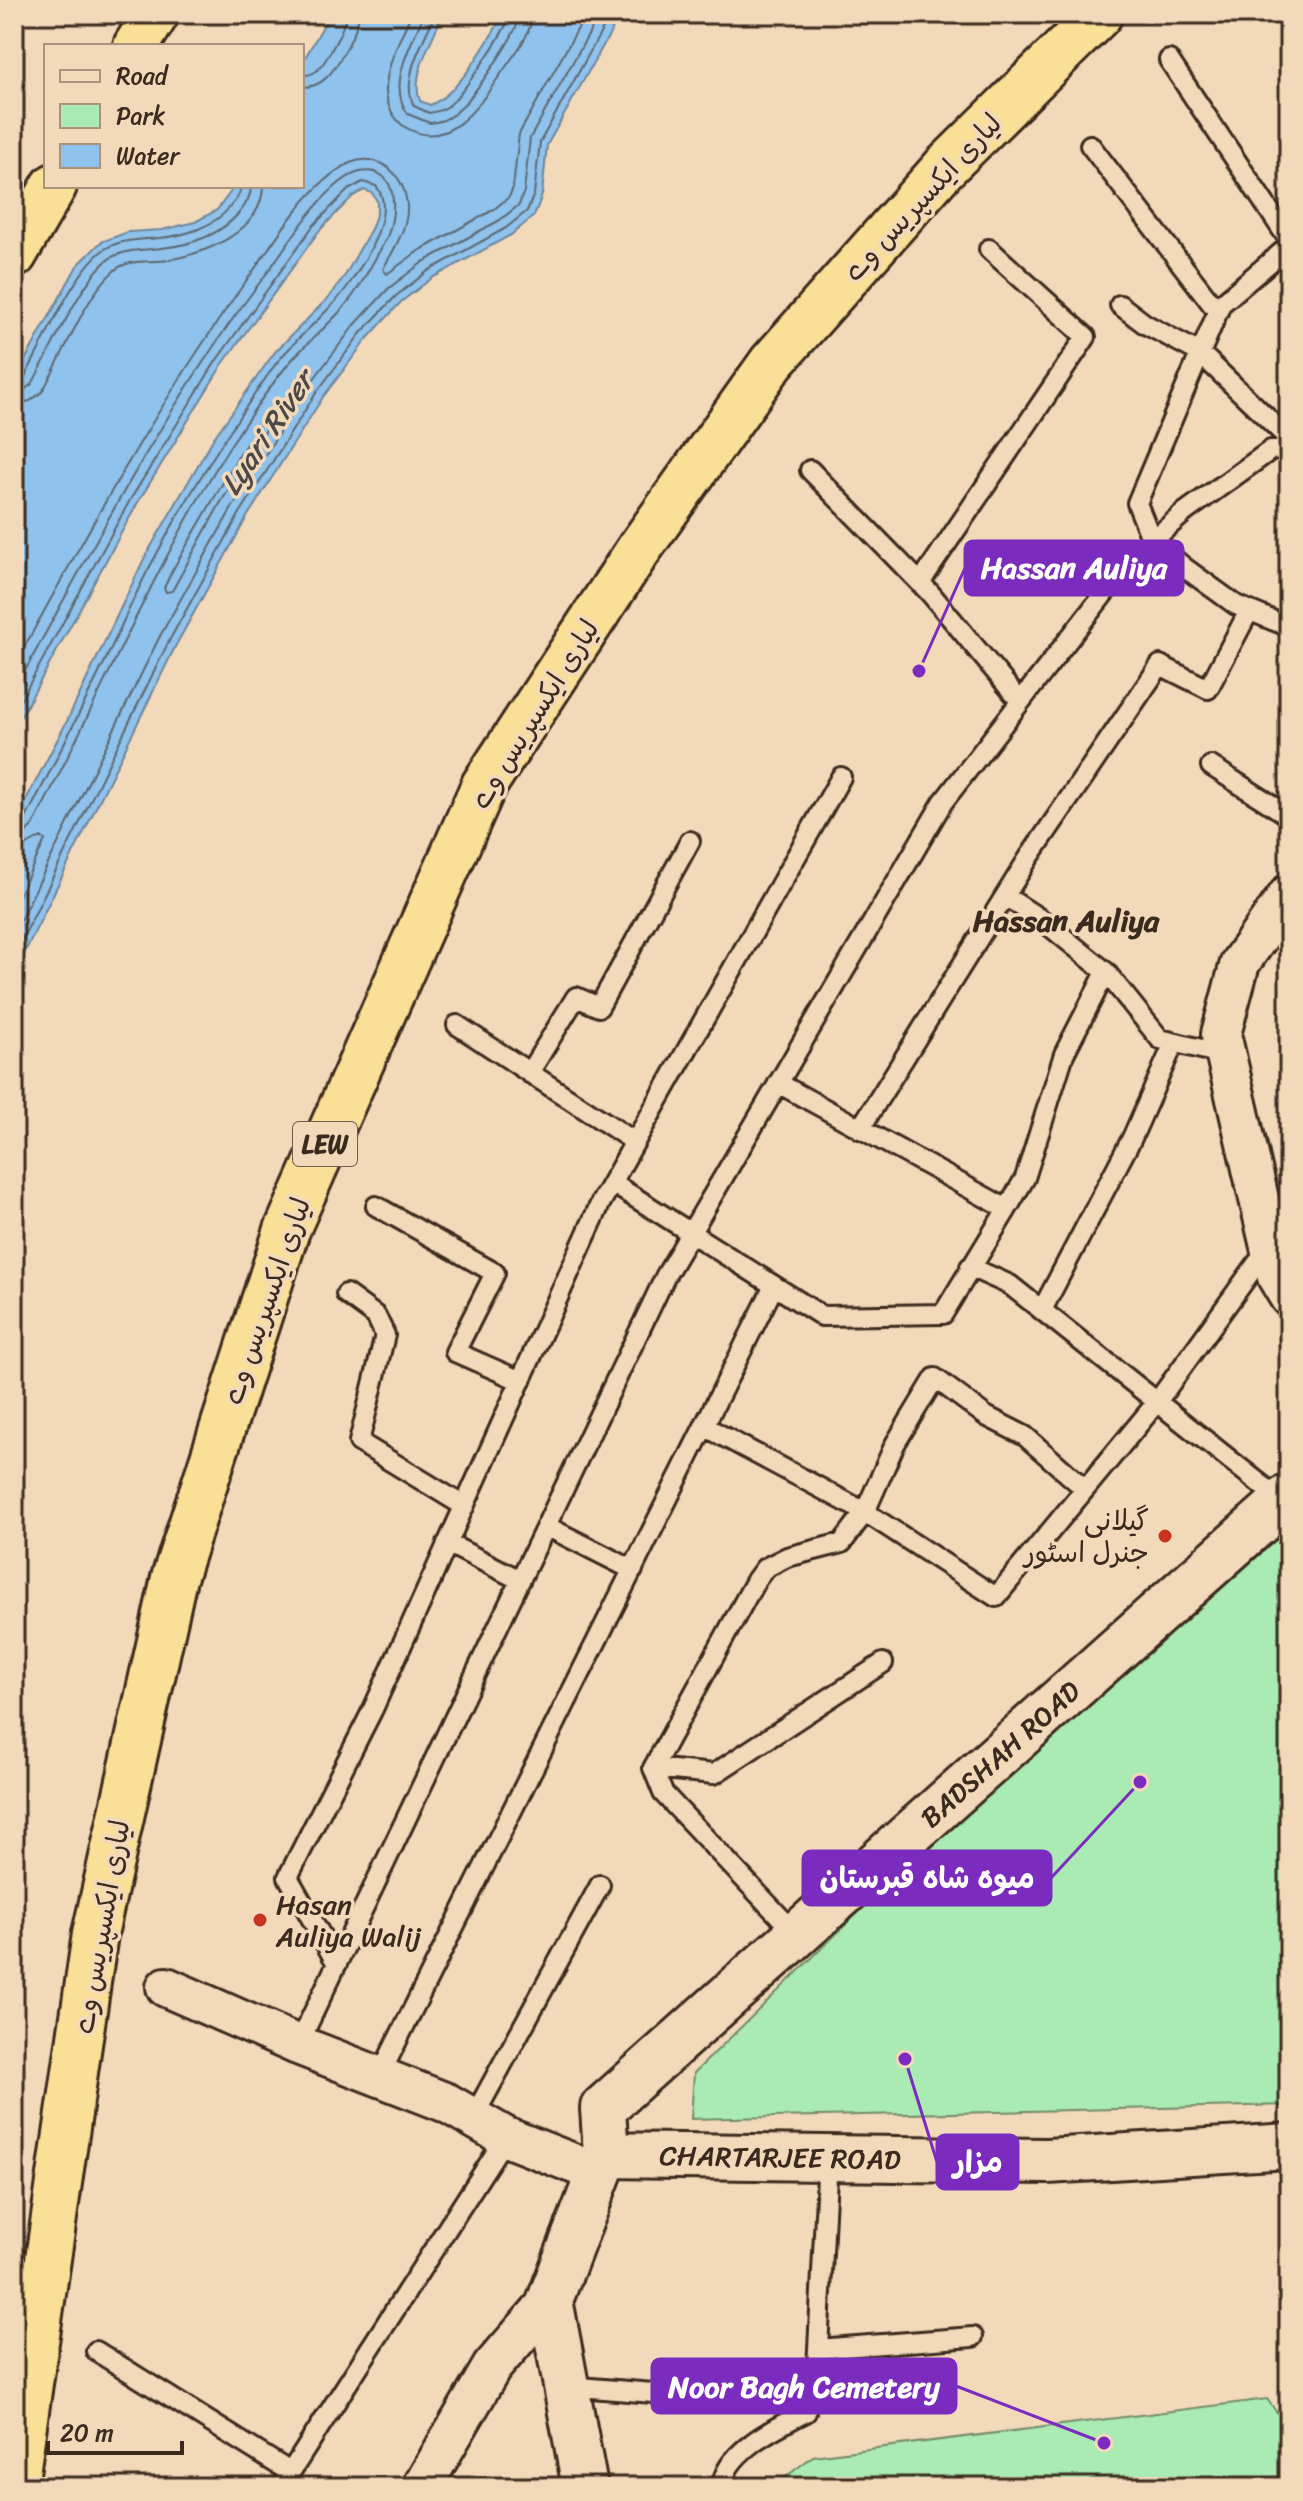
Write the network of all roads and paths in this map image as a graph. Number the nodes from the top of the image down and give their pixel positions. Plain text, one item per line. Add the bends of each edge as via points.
1 (156, 14) edge
2 (1100, 14) edge
3 (137, 44) edge
4 (1169, 60) dead end
5 (1090, 145) dead end
6 (53, 188) edge
7 (1289, 243) edge
8 (989, 249) dead end
9 (14, 255) edge
10 (1120, 305) dead end
11 (1218, 312) junction
12 (1200, 353) junction
13 (1289, 439) edge
14 (1289, 448) edge
15 (810, 470) dead end
16 (1152, 541) junction
17 (920, 583) junction
18 (1249, 611) junction
19 (1289, 627) edge
20 (1020, 701) junction
21 (1211, 766) dead end
22 (841, 777) dead end
23 (1289, 816) edge
24 (690, 841) dead end
25 (1289, 894) edge
26 (1005, 896) junction
27 (1106, 972) junction
28 (457, 1025) dead end
29 (1174, 1043) junction
30 (1226, 1055) junction
31 (529, 1073) junction
32 (778, 1083) junction
33 (860, 1129) junction
34 (635, 1142) junction
35 (612, 1183) junction
36 (376, 1206) dead end
37 (1007, 1209) junction
38 (690, 1234) junction
39 (1270, 1246) junction
40 (970, 1267) junction
41 (774, 1286) junction
42 (346, 1294) dead end
43 (1289, 1297) edge
44 (1042, 1310) junction
45 (521, 1381) junction
46 (1157, 1402) junction
47 (704, 1426) junction
48 (1085, 1489) junction
49 (1286, 1499) edge
50 (464, 1506) junction
51 (865, 1512) junction
52 (546, 1526) junction
53 (447, 1543) junction
54 (633, 1570) junction
55 (520, 1580) junction
56 (883, 1663) dead end
57 (653, 1768) junction
58 (600, 1885) dead end
59 (797, 1935) junction
60 (337, 1964) junction
61 (166, 1987) dead end
62 (298, 2045) junction
63 (379, 2077) junction
64 (473, 2118) junction
65 (506, 2137) junction
66 (1289, 2146) edge
67 (828, 2157) junction
68 (602, 2164) junction
69 (550, 2300) junction
70 (973, 2337) dead end
71 (818, 2349) junction
72 (96, 2351) dead end
73 (805, 2369) junction
74 (566, 2386) junction
75 (286, 2480) edge
76 (15, 2487) edge
77 (422, 2487) edge
78 (585, 2487) edge
79 (722, 2487) edge

1 - 3 highway
2 - 76 highway, لیاری ایکسپریس وے / LEW via 944,168 772,362 639,549 484,785 293,1216 174,1578 99,1919
4 - 7 lane
5 - 11 lane
6 - 9 highway
7 - 11 lane
8 - 17 lane via 1086,337
10 - 12 lane
11 - 12 lane
12 - 13 lane
12 - 16 lane via 1137,503
14 - 16 lane via 1271,450
15 - 17 lane
16 - 18 lane
16 - 20 lane via 1130,560
17 - 20 lane
18 - 19 lane
18 - 26 lane via 1208,689 1160,665
20 - 32 lane via 943,802
21 - 23 lane
22 - 34 lane
24 - 31 lane via 599,1007 576,997
25 - 30 street via 1240,963 1221,1034
26 - 27 lane
26 - 33 lane
27 - 29 lane via 1160,1039
27 - 37 lane via 1064,1054 1025,1178
28 - 31 lane
29 - 30 lane
29 - 44 lane via 1132,1138
30 - 39 street
31 - 34 lane
32 - 33 lane
32 - 38 lane
33 - 37 lane
34 - 35 lane
35 - 38 lane
35 - 45 lane
36 - 45 lane via 495,1273 455,1352
37 - 40 lane
38 - 41 lane
38 - 52 lane
39 - 43 street via 1277,1277
39 - 46 lane
40 - 41 lane via 943,1314 822,1316
40 - 44 lane via 1010,1285
41 - 47 lane
42 - 50 lane via 376,1316 385,1335 359,1442
44 - 46 lane
45 - 50 lane
46 - 48 lane
46 - 49 lane
47 - 51 lane
47 - 54 lane
48 - 51 lane via 996,1597
48 - 51 lane via 1025,1436 986,1416 935,1378 895,1444
49 - 59 main road, BADSHAH ROAD
50 - 53 lane
51 - 57 lane via 842,1543 765,1568
52 - 54 lane
52 - 55 lane
53 - 55 lane
53 - 60 lane via 373,1709 288,1877
54 - 63 lane
55 - 60 lane
56 - 57 lane via 714,1774
57 - 59 lane via 663,1793
58 - 64 lane
59 - 68 main road, BADSHAH ROAD via 603,2108
60 - 62 lane
61 - 62 street
62 - 63 street
63 - 64 street
64 - 65 street
65 - 68 street
65 - 75 lane
66 - 67 main road, CHARTARJEE ROAD via 1047,2161
67 - 68 main road, CHARTARJEE ROAD
67 - 71 lane
68 - 69 main road
69 - 74 main road
69 - 77 street via 492,2367
70 - 71 lane
71 - 73 lane via 817,2368
72 - 75 lane
73 - 74 lane via 666,2394
73 - 79 lane via 806,2412 745,2446
74 - 78 main road

